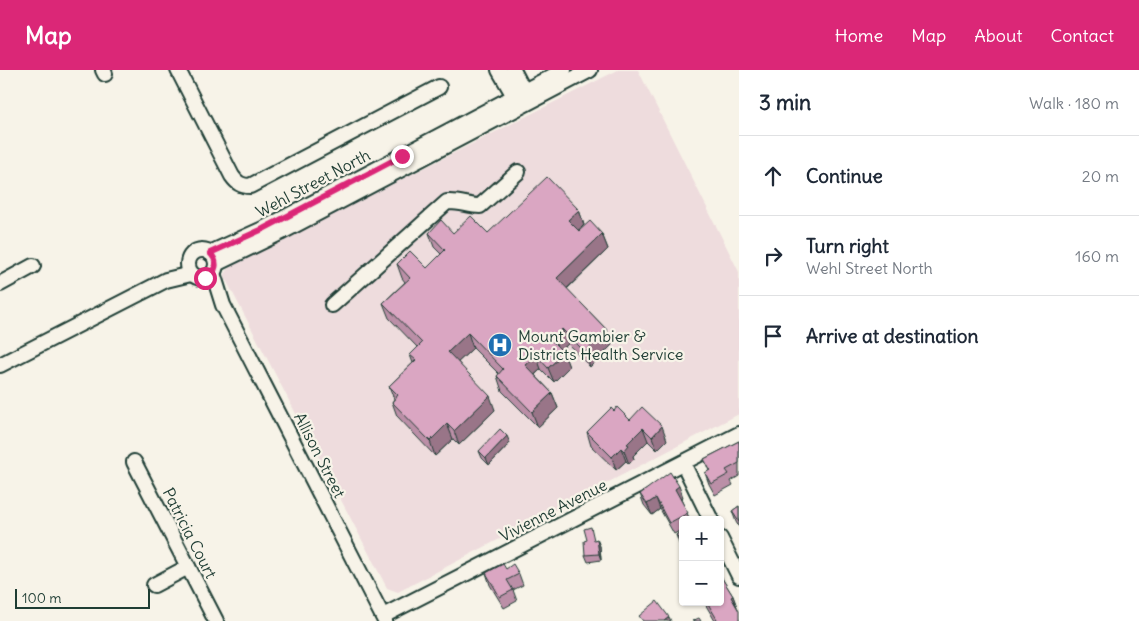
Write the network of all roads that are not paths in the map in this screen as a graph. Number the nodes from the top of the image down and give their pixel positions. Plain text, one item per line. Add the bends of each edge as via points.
1 (178, 70) edge
2 (500, 70) edge
3 (513, 70) edge
4 (564, 70) edge
5 (590, 70) edge
6 (439, 87) dead end
7 (521, 97) junction
8 (518, 172) dead end
9 (33, 266) dead end
10 (203, 267) junction
11 (0, 284) edge
12 (332, 305) dead end
13 (0, 365) edge
14 (739, 434) edge
15 (134, 462) dead end
16 (683, 463) junction
17 (709, 516) edge
18 (724, 546) edge
19 (188, 567) junction
20 (739, 576) edge
21 (154, 585) dead end
22 (384, 619) edge
23 (216, 621) edge

1 - 6 street via 232,176 243,186 250,186
2 - 7 street
3 - 7 street
4 - 7 street, Wehl Street North
5 - 7 street, Wehl Street North
7 - 10 street, Wehl Street North via 280,233
8 - 12 street via 480,206 447,202
9 - 11 street
10 - 13 street, Wehl Street North via 166,280
10 - 22 street, Allison Street
14 - 16 street, Vivienne Avenue
15 - 19 street, Patricia Court
16 - 17 street
16 - 22 street, Vivienne Avenue
18 - 20 street
19 - 21 street
19 - 23 street, Patricia Court

